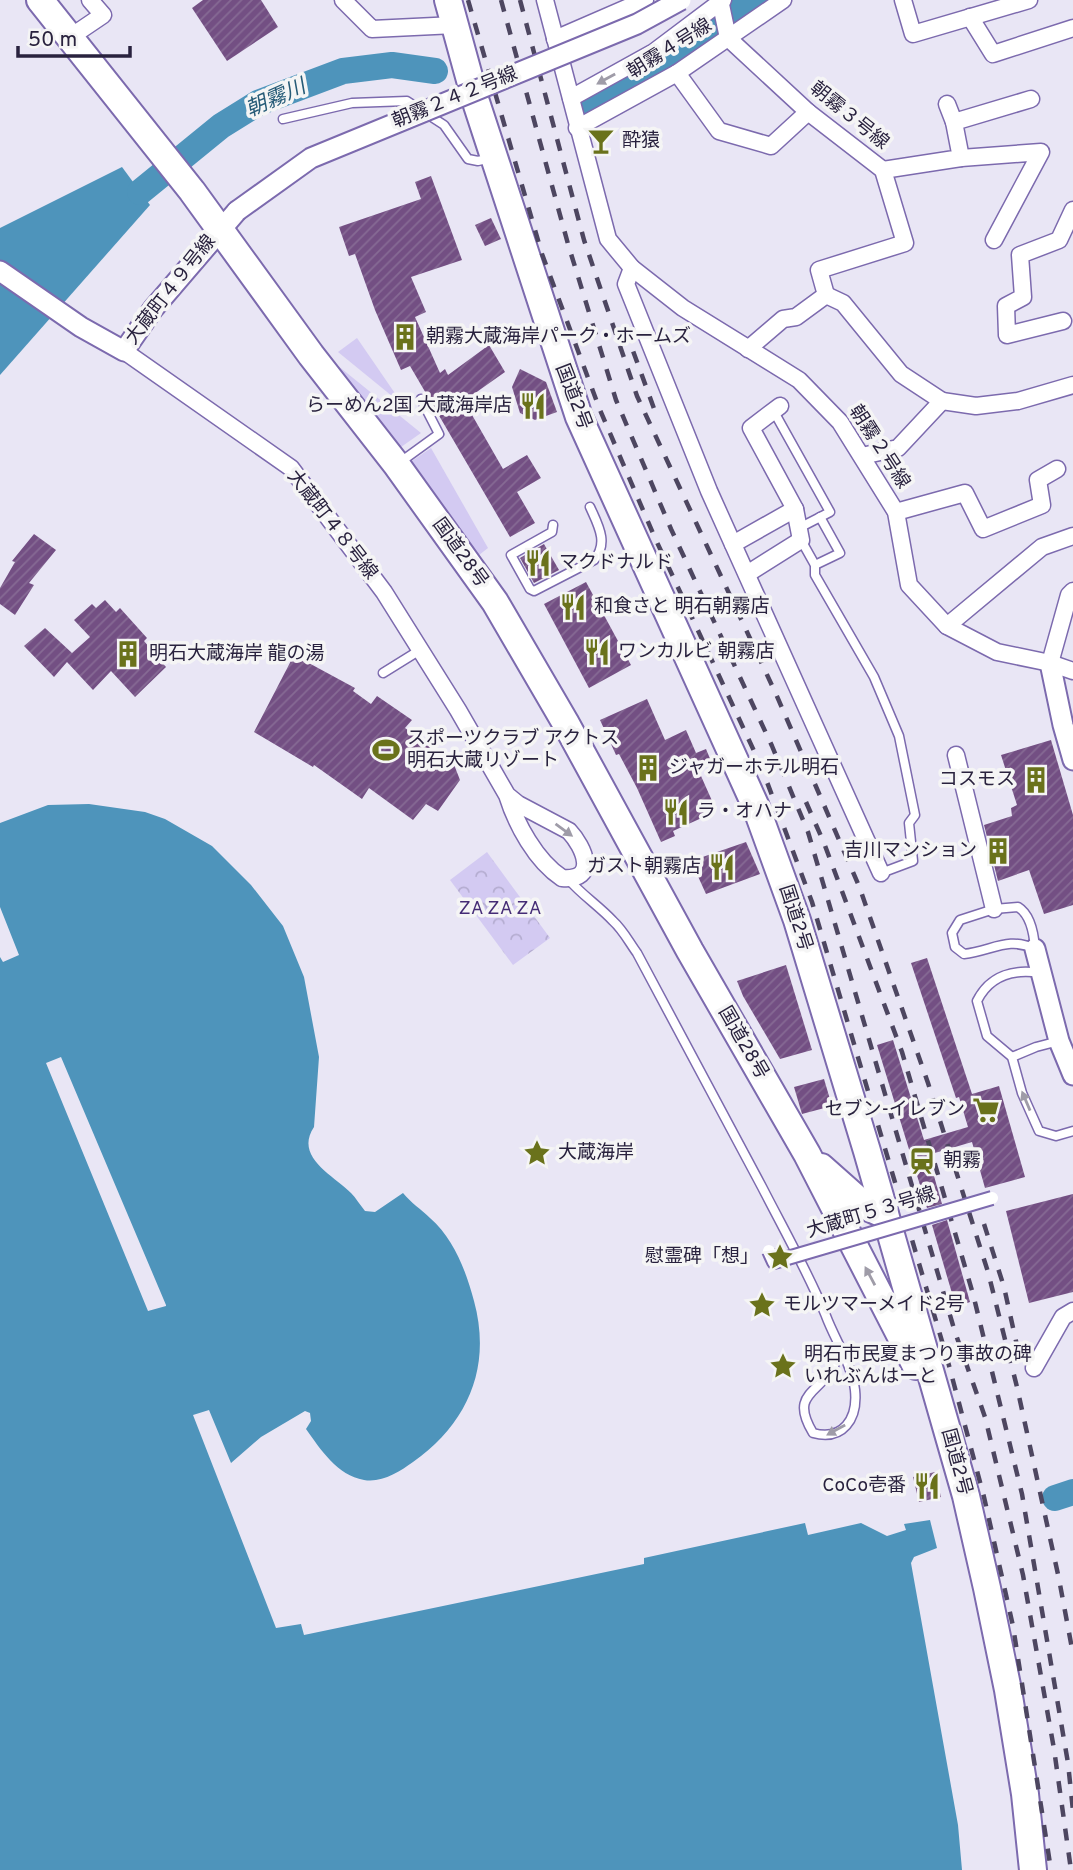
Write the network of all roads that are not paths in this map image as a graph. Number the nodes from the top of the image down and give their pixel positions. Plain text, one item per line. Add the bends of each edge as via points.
1 (40, 0) edge
2 (90, 0) edge
3 (343, 0) edge
4 (545, 0) edge
5 (645, 0) edge
6 (681, 0) edge
7 (783, 0) edge
8 (903, 0) edge
9 (1028, 0) edge
10 (721, 3) edge
11 (451, 12) edge
12 (970, 17) junction
13 (1073, 28) edge
14 (728, 35) junction
15 (69, 38) junction
16 (555, 39) junction
17 (677, 73) junction
18 (1031, 99) dead end
19 (947, 104) dead end
20 (808, 112) junction
21 (574, 114) junction
22 (283, 119) dead end
23 (954, 122) junction
24 (494, 157) junction
25 (961, 158) junction
26 (883, 170) junction
27 (1073, 210) edge
28 (228, 220) junction
29 (994, 240) dead end
30 (632, 268) junction
31 (0, 271) edge
32 (826, 295) junction
33 (1063, 321) dead end
34 (748, 349) junction
35 (124, 351) junction
36 (1073, 385) edge
37 (421, 399) dead end
38 (942, 401) junction
39 (777, 408) joint
40 (862, 456) junction
41 (396, 464) junction
42 (1057, 469) dead end
43 (590, 507) dead end
44 (795, 509) junction
45 (896, 512) junction
46 (820, 517) junction
47 (553, 525) dead end
48 (800, 534) junction
49 (1073, 536) edge
50 (733, 544) junction
51 (815, 565) junction
52 (747, 574) junction
53 (1072, 594) edge
54 (947, 626) junction
55 (420, 650) junction
56 (1050, 663) junction
57 (1073, 671) edge
58 (383, 673) dead end
59 (1072, 754) edge
60 (956, 755) dead end
61 (507, 795) junction
62 (881, 873) joint
63 (568, 879) junction
64 (994, 909) junction
65 (1035, 949) junction
66 (1042, 973) junction
67 (1059, 1041) junction
68 (1012, 1057) junction
69 (1073, 1075) edge
70 (1073, 1131) edge
71 (867, 1151) junction
72 (807, 1154) junction
73 (827, 1172) junction
74 (992, 1198) dead end
75 (885, 1215) junction
76 (769, 1251) dead end
77 (1073, 1311) edge
78 (839, 1349) junction
79 (1034, 1368) dead end
80 (939, 1399) junction
81 (1033, 1870) edge

1 - 15 highway, 国道28号
2 - 15 street via 103,15
3 - 11 street via 372,29
4 - 16 street, 朝霧２号線
5 - 16 street
6 - 28 street, 朝霧２４２号線, bridge via 637,24 311,158
7 - 14 street, 朝霧４号線
8 - 12 street via 913,34
9 - 12 street
10 - 14 street
10 -> 21 street
11 - 24 highway, 国道2号
12 - 13 street via 993,54
14 - 17 street, 朝霧４号線
14 - 20 street, 朝霧３号線
15 - 28 highway, 国道28号 via 191,191
16 - 21 street, 朝霧２号線
17 - 20 street via 719,131 745,139 771,146
17 - 21 street, 朝霧４号線
18 - 23 street
19 - 23 street
20 - 26 street, 朝霧３号線
21 - 30 street, 朝霧２号線 via 608,239
22 - 24 lane via 352,103 407,101 444,125 468,159
23 - 25 street
24 - 71 highway, 国道2号 via 579,416 756,807 797,920
25 - 26 street
25 - 29 street via 1041,152
26 - 32 street, 朝霧３号線 via 905,243 819,270
27 - 33 street via 1059,240 1020,255 1023,297 1006,306 1007,335
28 - 35 street, 大蔵町４９号線
28 - 41 highway, 国道28号 via 311,355
30 - 34 street, 朝霧２号線 via 682,309
30 - 50 street via 626,284
31 - 35 street, 大蔵町４８号線
32 - 34 street via 796,317 783,319
32 - 38 street via 843,303 901,374
34 - 40 street, 朝霧２号線 via 799,380 840,422
35 - 55 street, 大蔵町４８号線 via 291,468 384,592
36 - 38 street via 1018,401 976,406
37 - 41 lane via 439,434
38 - 40 street via 898,448
39 - 44 street via 751,428
39 - 46 lane via 830,512
40 - 45 street, 朝霧２号線
41 - 72 highway, 国道28号 via 495,602
42 - 45 street via 1038,480 1042,505 984,528 965,493
43 - 47 lane via 602,536 599,554 534,591 511,555 552,532
44 - 48 street
44 - 50 street
45 - 54 street, 朝霧２号線 via 909,585
46 - 48 lane
46 - 51 lane via 840,553
48 - 51 lane
48 - 52 street
49 - 54 street via 1042,547
50 - 52 street
51 - 62 lane via 815,575 874,677 899,736 915,815 909,823 914,861
52 - 62 street
53 - 56 street
54 - 56 street, 朝霧２号線 via 997,652
55 - 58 lane
55 - 61 street, 大蔵町４８号線
56 - 57 street, 朝霧２号線
56 - 59 street
60 - 64 street
61 - 63 street, 大蔵町４８号線 via 544,863
61 -> 63 street, 大蔵町４８号線 via 575,838 586,860 584,869
63 - 78 lane via 617,924 636,953 813,1286
64 - 65 lane via 1017,907 1025,912
64 - 65 lane via 960,920 952,933 955,947 964,954 1012,942
65 - 66 street
66 - 67 street
66 - 68 lane via 1022,970 995,979 977,1001 987,1036
67 - 68 lane
67 - 69 street
70 -> 68 lane via 1056,1136 1039,1131
71 - 73 highway via 849,1173
71 - 75 highway, 国道2号
72 - 73 highway, 国道28号
80 -> 72 highway, 国道28号 via 919,1372
73 - 75 highway, 国道28号 via 865,1206
74 - 76 street, 大蔵町５３号線, bridge via 774,1262
75 - 80 highway, 国道2号
77 - 79 street via 1063,1317
78 -> 78 lane via 851,1372 855,1406 852,1419 839,1432 825,1436 813,1433 804,1417 804,1404 833,1367
80 - 81 highway, 国道2号 via 988,1588 1023,1781

